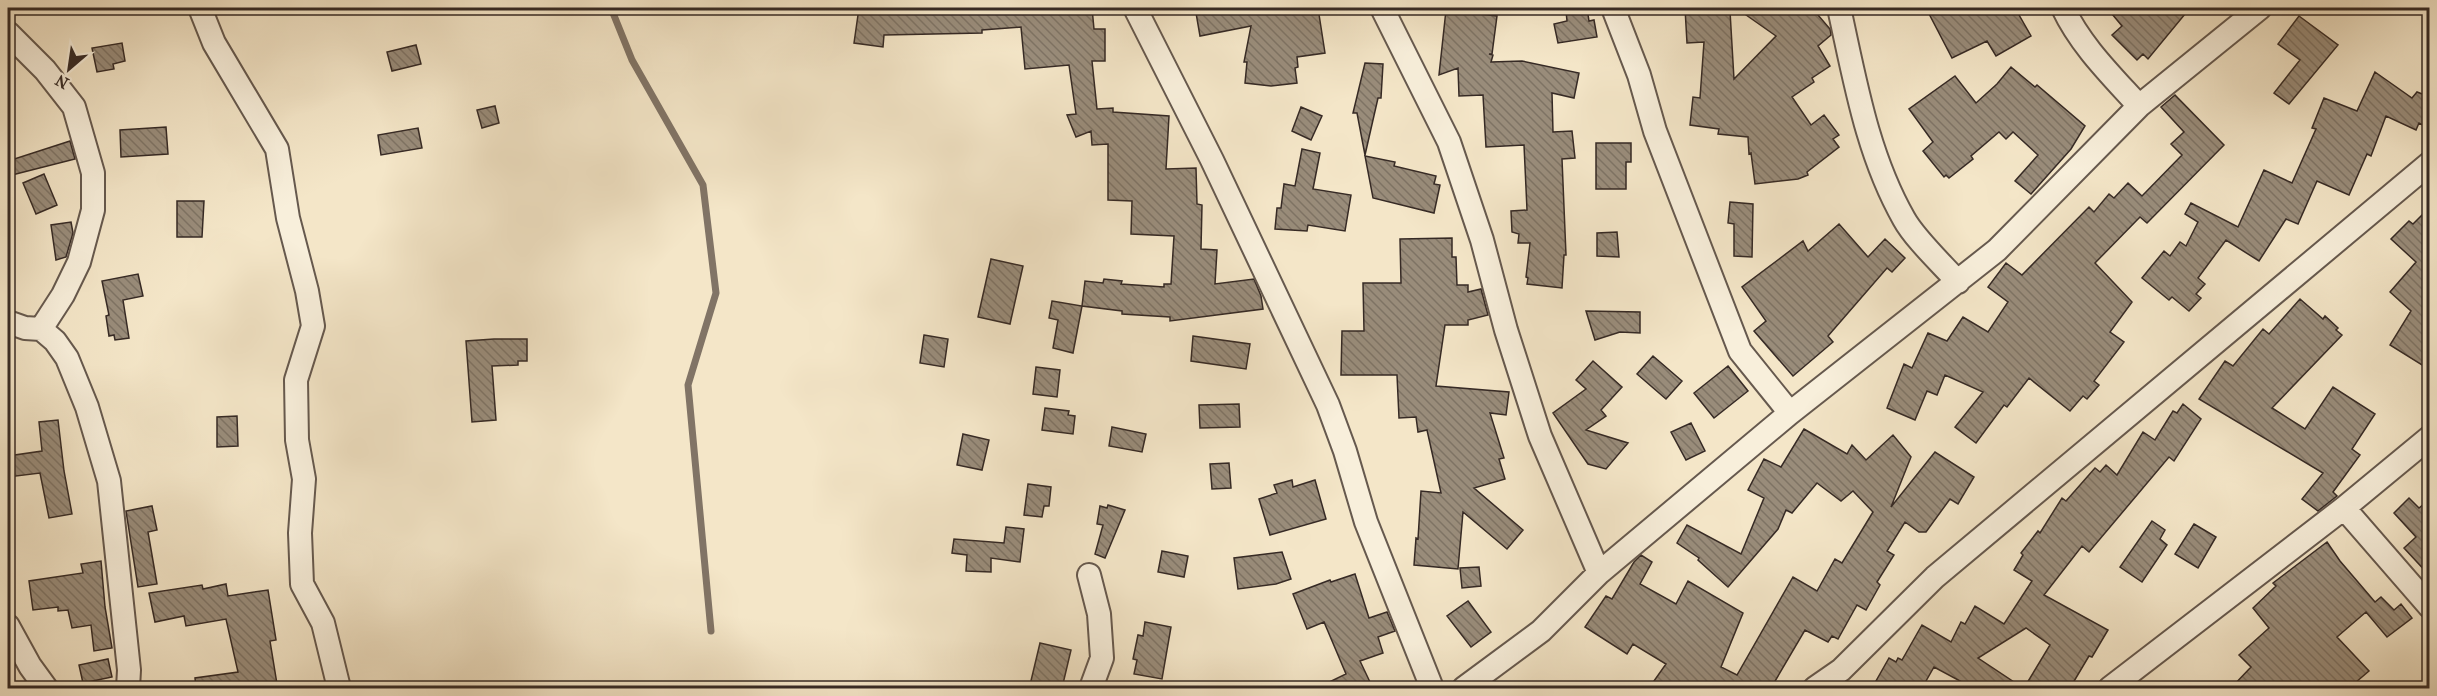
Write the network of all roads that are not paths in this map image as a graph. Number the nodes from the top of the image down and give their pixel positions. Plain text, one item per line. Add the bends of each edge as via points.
1 (200, 8) edge
2 (1135, 8) edge
3 (1382, 8) edge
4 (1613, 8) edge
5 (1839, 8) edge
6 (2063, 8) edge
7 (2260, 8) edge
8 (8, 33) edge
9 (2139, 106) junction
10 (2430, 163) edge
11 (1958, 282) junction
12 (8, 322) edge
13 (41, 329) junction
14 (1790, 413) junction
15 (2430, 437) edge
16 (2344, 508) junction
17 (1599, 573) junction
18 (1089, 575) dead end
19 (2430, 607) edge
20 (8, 626) edge
21 (46, 688) edge
22 (128, 688) edge
23 (339, 688) edge
24 (1091, 688) edge
25 (1432, 688) edge
26 (1464, 688) edge
27 (1815, 688) edge
28 (2110, 688) edge

1 - 23 street via 214,43 277,149 288,218 307,291 313,326 296,380 297,440 304,478 302,584 323,623
2 - 25 street via 1328,405 1366,522
3 - 17 street via 1449,142 1540,436
4 - 14 street via 1655,131 1740,351
5 - 11 street via 1862,116 1882,173 1905,221
6 - 9 street via 2090,52
7 - 9 street
8 - 13 street via 74,107 93,172 93,210 79,262
9 - 11 street via 1997,250
10 - 27 street via 1935,577 1841,670
11 - 14 street
12 - 13 street
13 - 22 street via 67,358 87,407 109,481
14 - 17 street
15 - 16 street
16 - 19 street
16 - 28 street
17 - 26 street via 1541,631
18 - 24 street via 1099,614 1102,658
20 - 21 street

